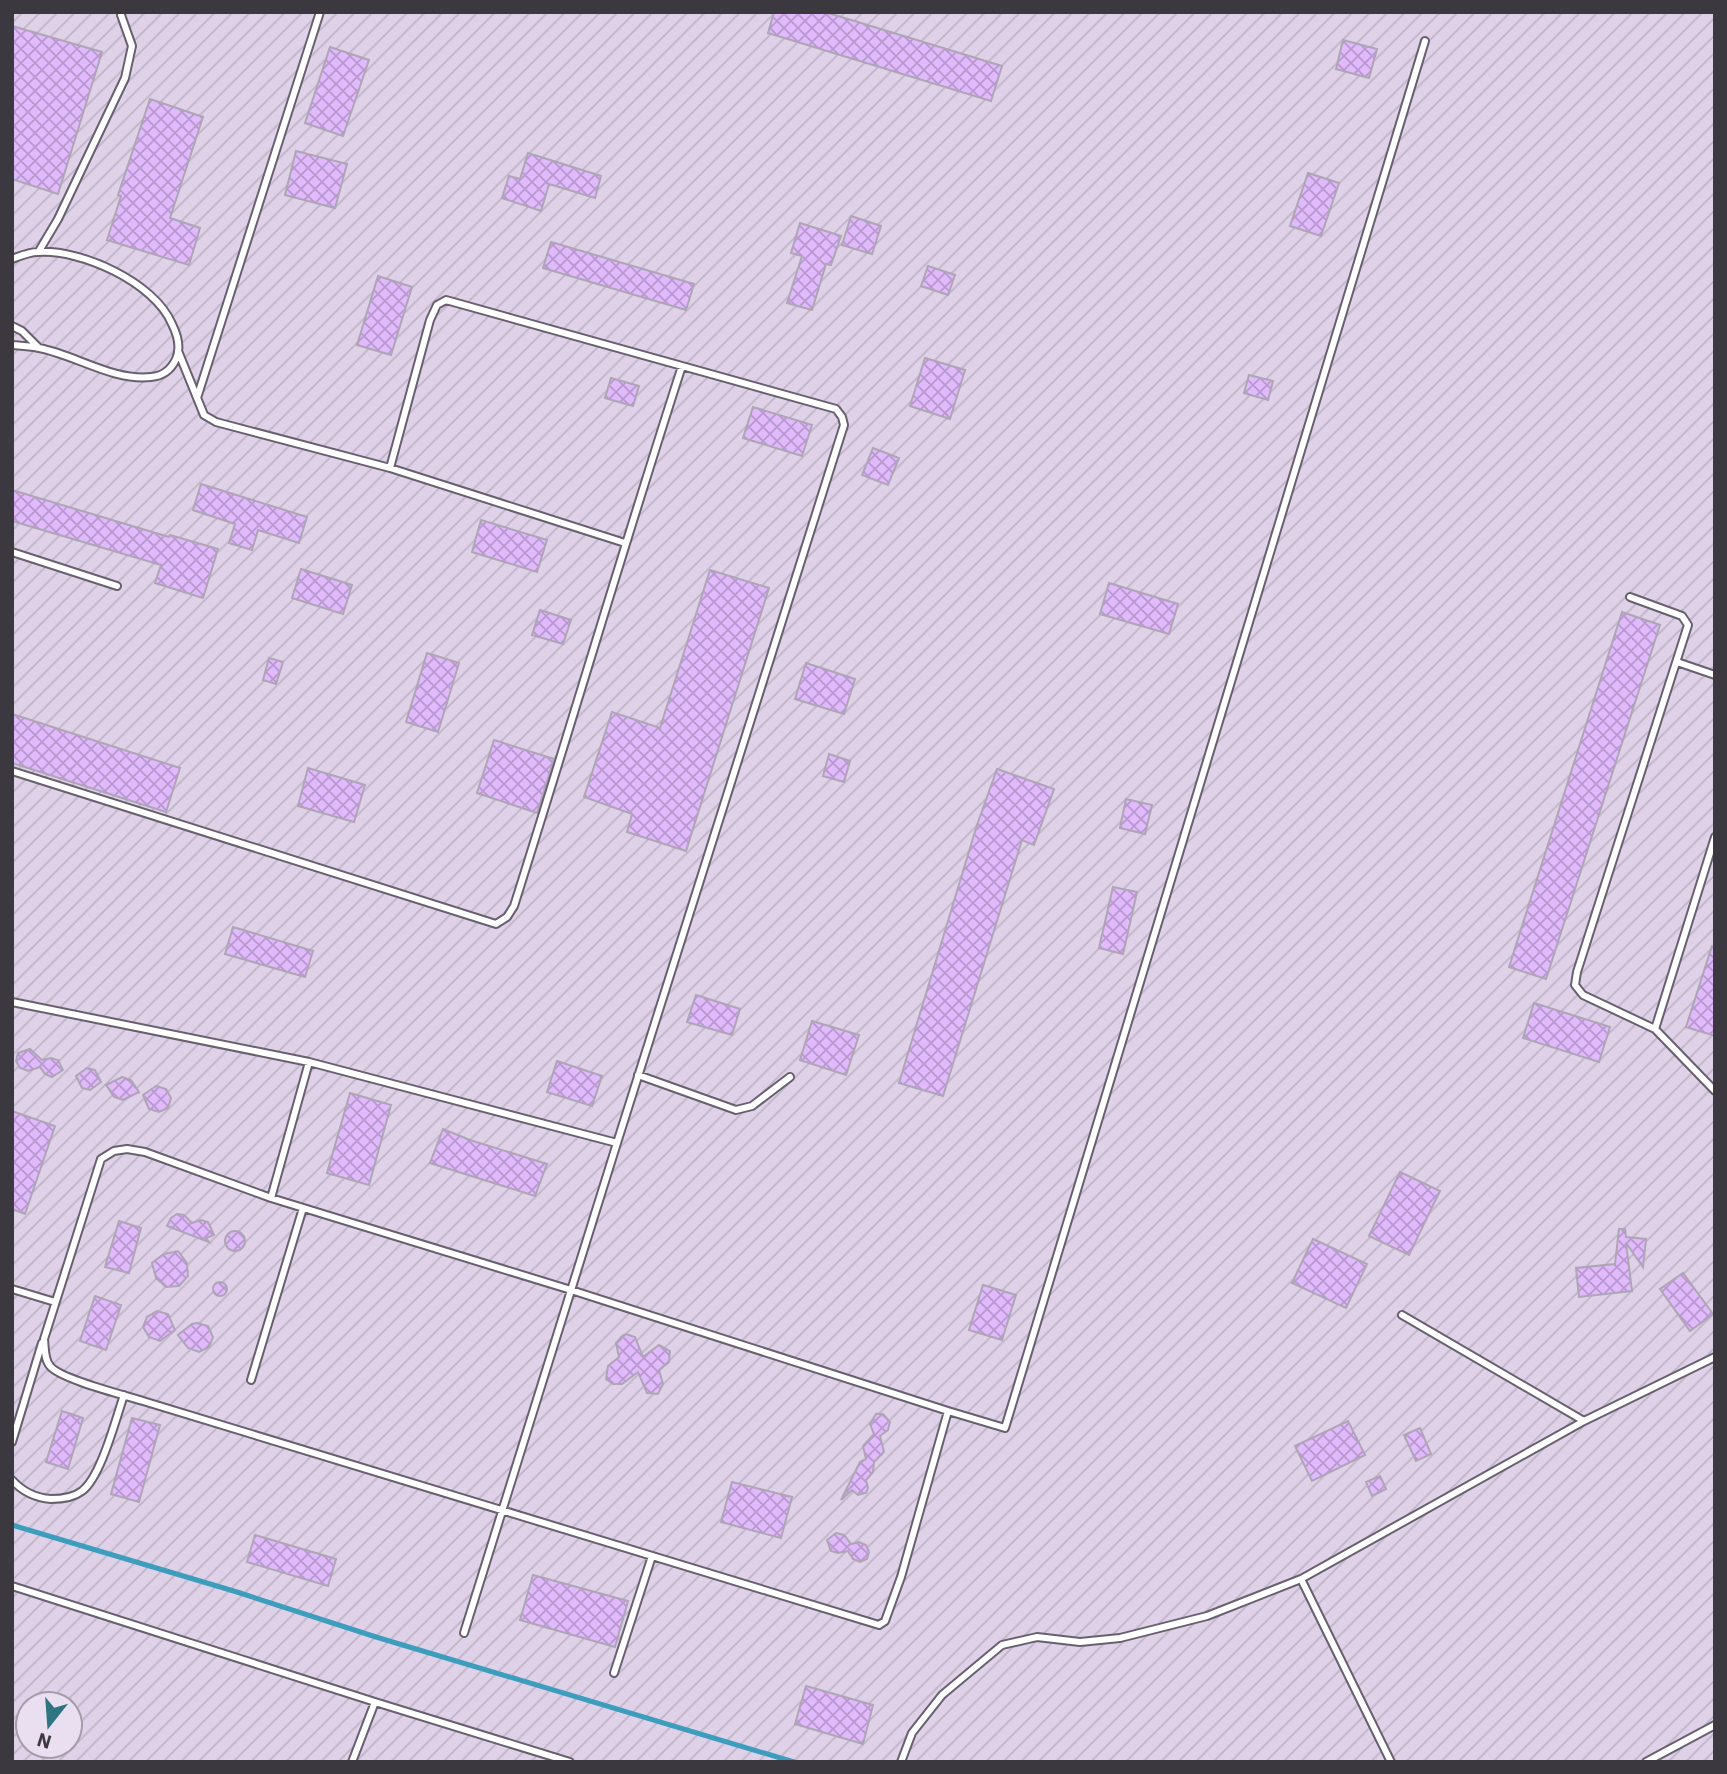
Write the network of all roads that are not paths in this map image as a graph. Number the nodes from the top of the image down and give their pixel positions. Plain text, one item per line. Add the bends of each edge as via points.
1 (320, 12) edge
2 (121, 15) dead end
3 (1425, 41) dead end
4 (39, 251) junction
5 (12, 259) edge
6 (12, 326) edge
7 (12, 345) edge
8 (39, 348) junction
9 (178, 351) junction
10 (682, 366) junction
11 (197, 398) junction
12 (390, 468) junction
13 (625, 542) junction
14 (12, 552) edge
15 (117, 586) dead end
16 (1630, 597) dead end
17 (1677, 662) junction
18 (1715, 675) edge
19 (12, 771) edge
20 (1715, 837) edge
21 (12, 1002) edge
22 (1655, 1029) junction
23 (309, 1062) junction
24 (638, 1075) junction
25 (790, 1077) dead end
26 (1715, 1091) edge
27 (617, 1143) junction
28 (271, 1198) junction
29 (303, 1208) junction
30 (12, 1289) edge
31 (571, 1290) junction
32 (55, 1302) junction
33 (1402, 1315) dead end
34 (44, 1339) junction
35 (1715, 1357) edge
36 (251, 1380) dead end
37 (124, 1395) junction
38 (947, 1411) junction
39 (1584, 1421) junction
40 (12, 1442) edge
41 (12, 1480) edge
42 (502, 1508) junction
43 (652, 1556) junction
44 (1301, 1579) junction
45 (12, 1586) edge
46 (464, 1633) dead end
47 (614, 1673) dead end
48 (375, 1702) junction
49 (1715, 1725) edge
50 (352, 1762) edge
51 (570, 1762) edge
52 (901, 1762) edge
53 (1391, 1762) edge
54 (1646, 1762) edge

1 - 11 lane
2 - 4 lane via 132,46 125,78
3 - 38 lane via 1005,1428
4 - 5 lane
4 - 9 lane via 111,269 145,288 167,311 177,334
6 - 8 lane
7 - 8 lane
8 - 9 lane via 131,377 162,375 172,367
9 - 11 lane
10 - 12 lane via 446,300 437,305 430,320
10 - 13 lane
10 - 24 lane via 836,409 844,425
11 - 12 lane via 204,415 216,422
12 - 13 lane
13 - 19 lane via 514,906 496,924
14 - 15 lane
16 - 17 lane via 1682,616 1688,625
17 - 18 lane
17 - 22 lane via 1575,985 1583,995
20 - 22 lane
21 - 23 lane
22 - 26 lane
23 - 27 lane
23 - 28 lane
24 - 25 lane via 736,1110 752,1106
24 - 27 lane
27 - 31 lane
28 - 29 lane
28 - 32 lane via 145,1152 114,1151 101,1159
29 - 31 lane
29 - 36 lane
30 - 32 lane
31 - 38 lane
31 - 42 lane
32 - 34 lane
33 - 39 lane
34 - 37 lane via 51,1368
34 - 40 lane
35 - 39 lane
37 - 41 lane via 95,1476 83,1491 64,1499 41,1498
37 - 42 lane
38 - 43 lane via 894,1601 879,1625
39 - 44 lane
42 - 43 lane
42 - 46 lane
43 - 47 lane
44 - 52 lane via 1207,1616 1120,1638 1080,1642 1037,1637 1002,1645 942,1695 912,1733
44 - 53 lane
45 - 48 lane
48 - 50 lane
48 - 51 lane
49 - 54 lane

